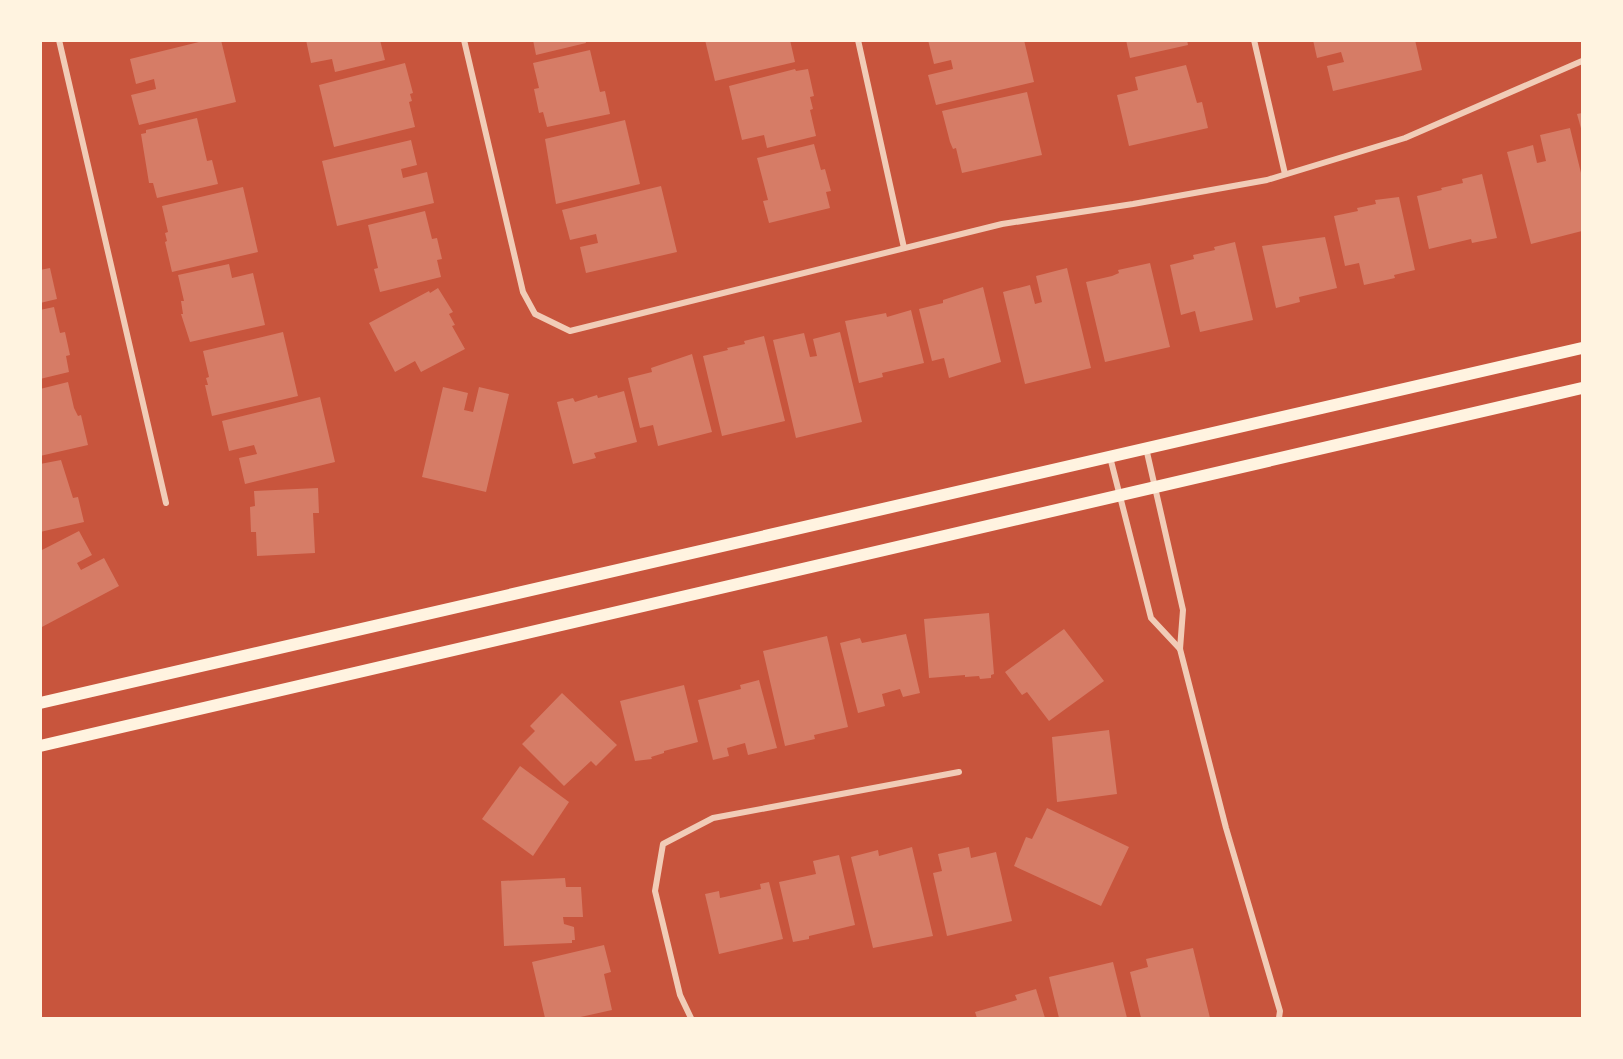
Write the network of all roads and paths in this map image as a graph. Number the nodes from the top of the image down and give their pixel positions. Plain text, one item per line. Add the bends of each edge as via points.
1 (59, 40) edge
2 (464, 40) edge
3 (858, 40) edge
4 (1254, 40) edge
5 (1582, 61) edge
6 (1285, 174) junction
7 (904, 248) junction
8 (1582, 348) edge
9 (1582, 388) edge
10 (1146, 448) junction
11 (1110, 457) junction
12 (1156, 488) junction
13 (1120, 496) junction
14 (166, 502) dead end
15 (1180, 649) junction
16 (40, 703) edge
17 (40, 746) edge
18 (959, 772) dead end
19 (692, 1018) edge
20 (1279, 1018) edge

1 - 14 street
2 - 7 street via 523,292 535,314 570,332
3 - 7 street
4 - 6 street
5 - 6 street via 1405,138
6 - 7 street via 1133,204 1002,224
8 - 10 main road
9 - 12 main road
10 - 11 main road
10 - 12 street
11 - 13 street
11 - 16 main road
12 - 13 main road
12 - 15 street via 1183,610
13 - 15 street via 1151,618
13 - 17 main road
15 - 20 street
18 - 19 street via 713,818 663,844 655,891 680,995

